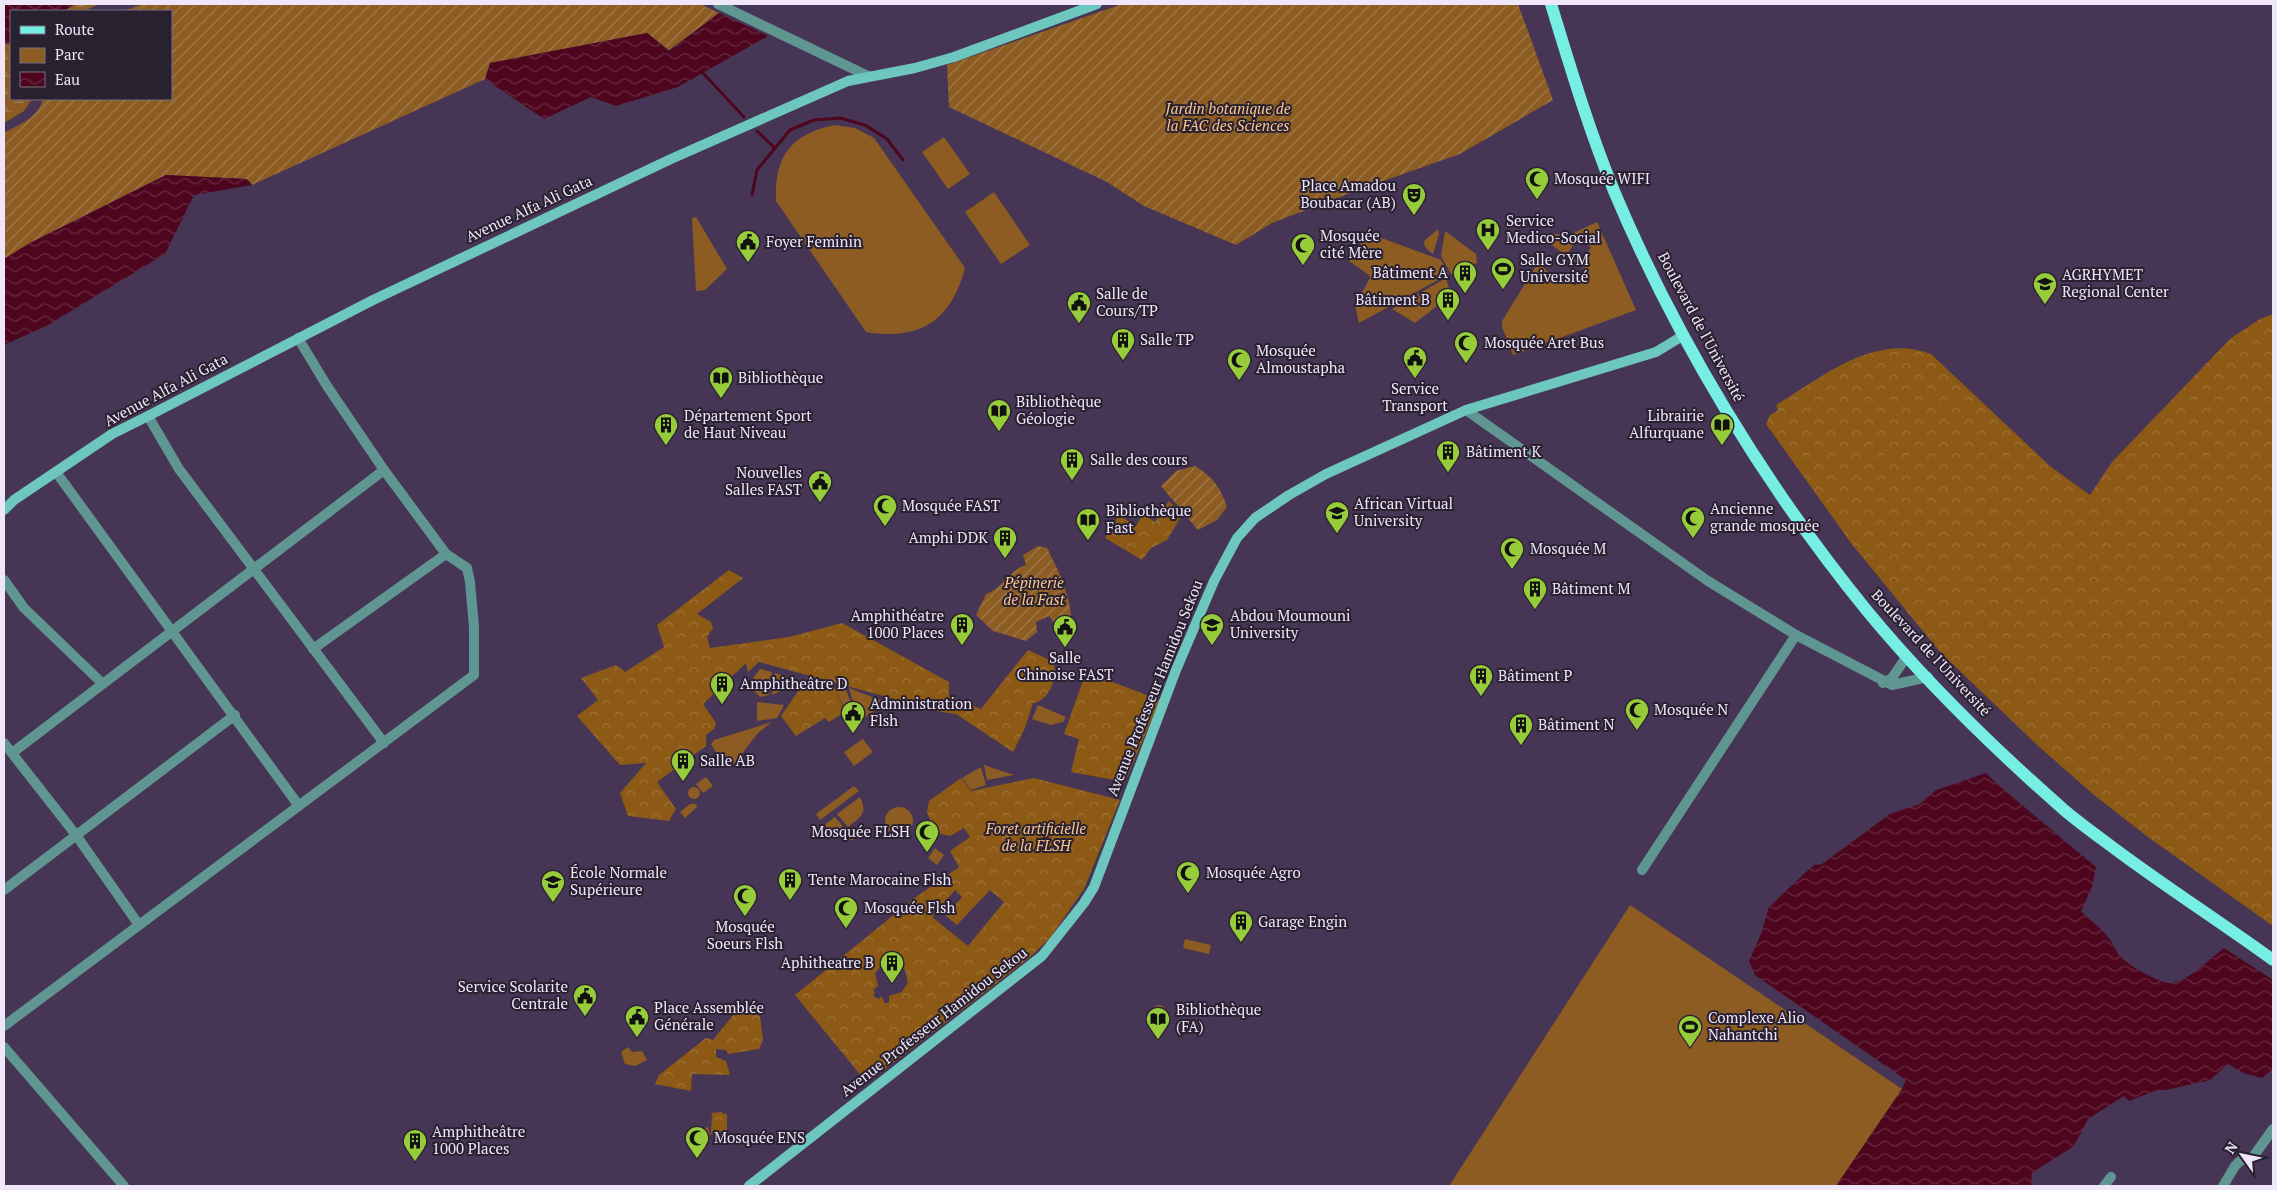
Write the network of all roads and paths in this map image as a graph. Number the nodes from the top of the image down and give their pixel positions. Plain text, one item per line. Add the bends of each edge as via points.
1 (718, 4) edge
2 (1097, 4) edge
3 (1551, 4) edge
4 (868, 76) junction
5 (1684, 334) junction
6 (298, 338) junction
7 (1466, 410) junction
8 (148, 416) junction
9 (384, 470) junction
10 (56, 472) junction
11 (4, 510) edge
12 (446, 554) junction
13 (254, 569) junction
14 (4, 580) edge
15 (173, 631) junction
16 (1796, 636) junction
17 (313, 649) junction
18 (1907, 656) junction
19 (1928, 677) junction
20 (1883, 682) junction
21 (102, 684) junction
22 (235, 714) junction
23 (4, 743) edge
24 (384, 743) junction
25 (12, 752) junction
26 (299, 806) junction
27 (76, 835) junction
28 (1642, 870) dead end
29 (4, 890) edge
30 (139, 925) junction
31 (2273, 960) edge
32 (4, 1026) edge
33 (4, 1047) edge
34 (2273, 1129) edge
35 (2111, 1177) dead end
36 (124, 1186) edge
37 (749, 1186) edge
38 (2104, 1186) edge
39 (2222, 1186) edge

1 - 4 street
2 - 4 street, Avenue Alfa Ali Gata via 954,57
3 - 5 main road, Boulevard de l'Université via 1613,187 1630,228
4 - 6 street, Avenue Alfa Ali Gata via 848,80 671,159
5 - 7 street, Avenue Professeur Hamidou Sekou via 1656,352
5 - 18 main road, Boulevard de l'Université via 1737,427 1803,527 1868,612
6 - 8 street, Avenue Alfa Ali Gata
6 - 9 street via 326,386
7 - 16 street via 1708,581
7 - 37 street, Avenue Professeur Hamidou Sekou via 1326,474 1288,494 1255,518 1237,538 1214,581 1176,670 1094,887 1084,903 1042,956
8 - 10 street, Avenue Alfa Ali Gata via 112,434
8 - 13 street via 179,469
9 - 12 street
9 - 13 street
10 - 11 street, Avenue Alfa Ali Gata
10 - 15 street
12 - 17 street
12 - 24 street via 467,568 469,576 474,676
13 - 15 street
13 - 17 street
14 - 21 street via 24,608
15 - 21 street
15 - 22 street
16 - 20 street
16 - 28 street
17 - 24 street
18 - 19 main road, Boulevard de l'Université
18 - 20 street via 1892,678
19 - 20 street via 1892,685
19 - 31 main road, Boulevard de l'Université via 1996,748 2064,810 2140,868
21 - 25 street
22 - 26 street
22 - 27 street
23 - 25 street
24 - 26 street
25 - 27 street
26 - 30 street
27 - 29 street
27 - 30 street
30 - 32 street
33 - 36 street
34 - 39 street via 2252,1158 2240,1161
35 - 38 street

